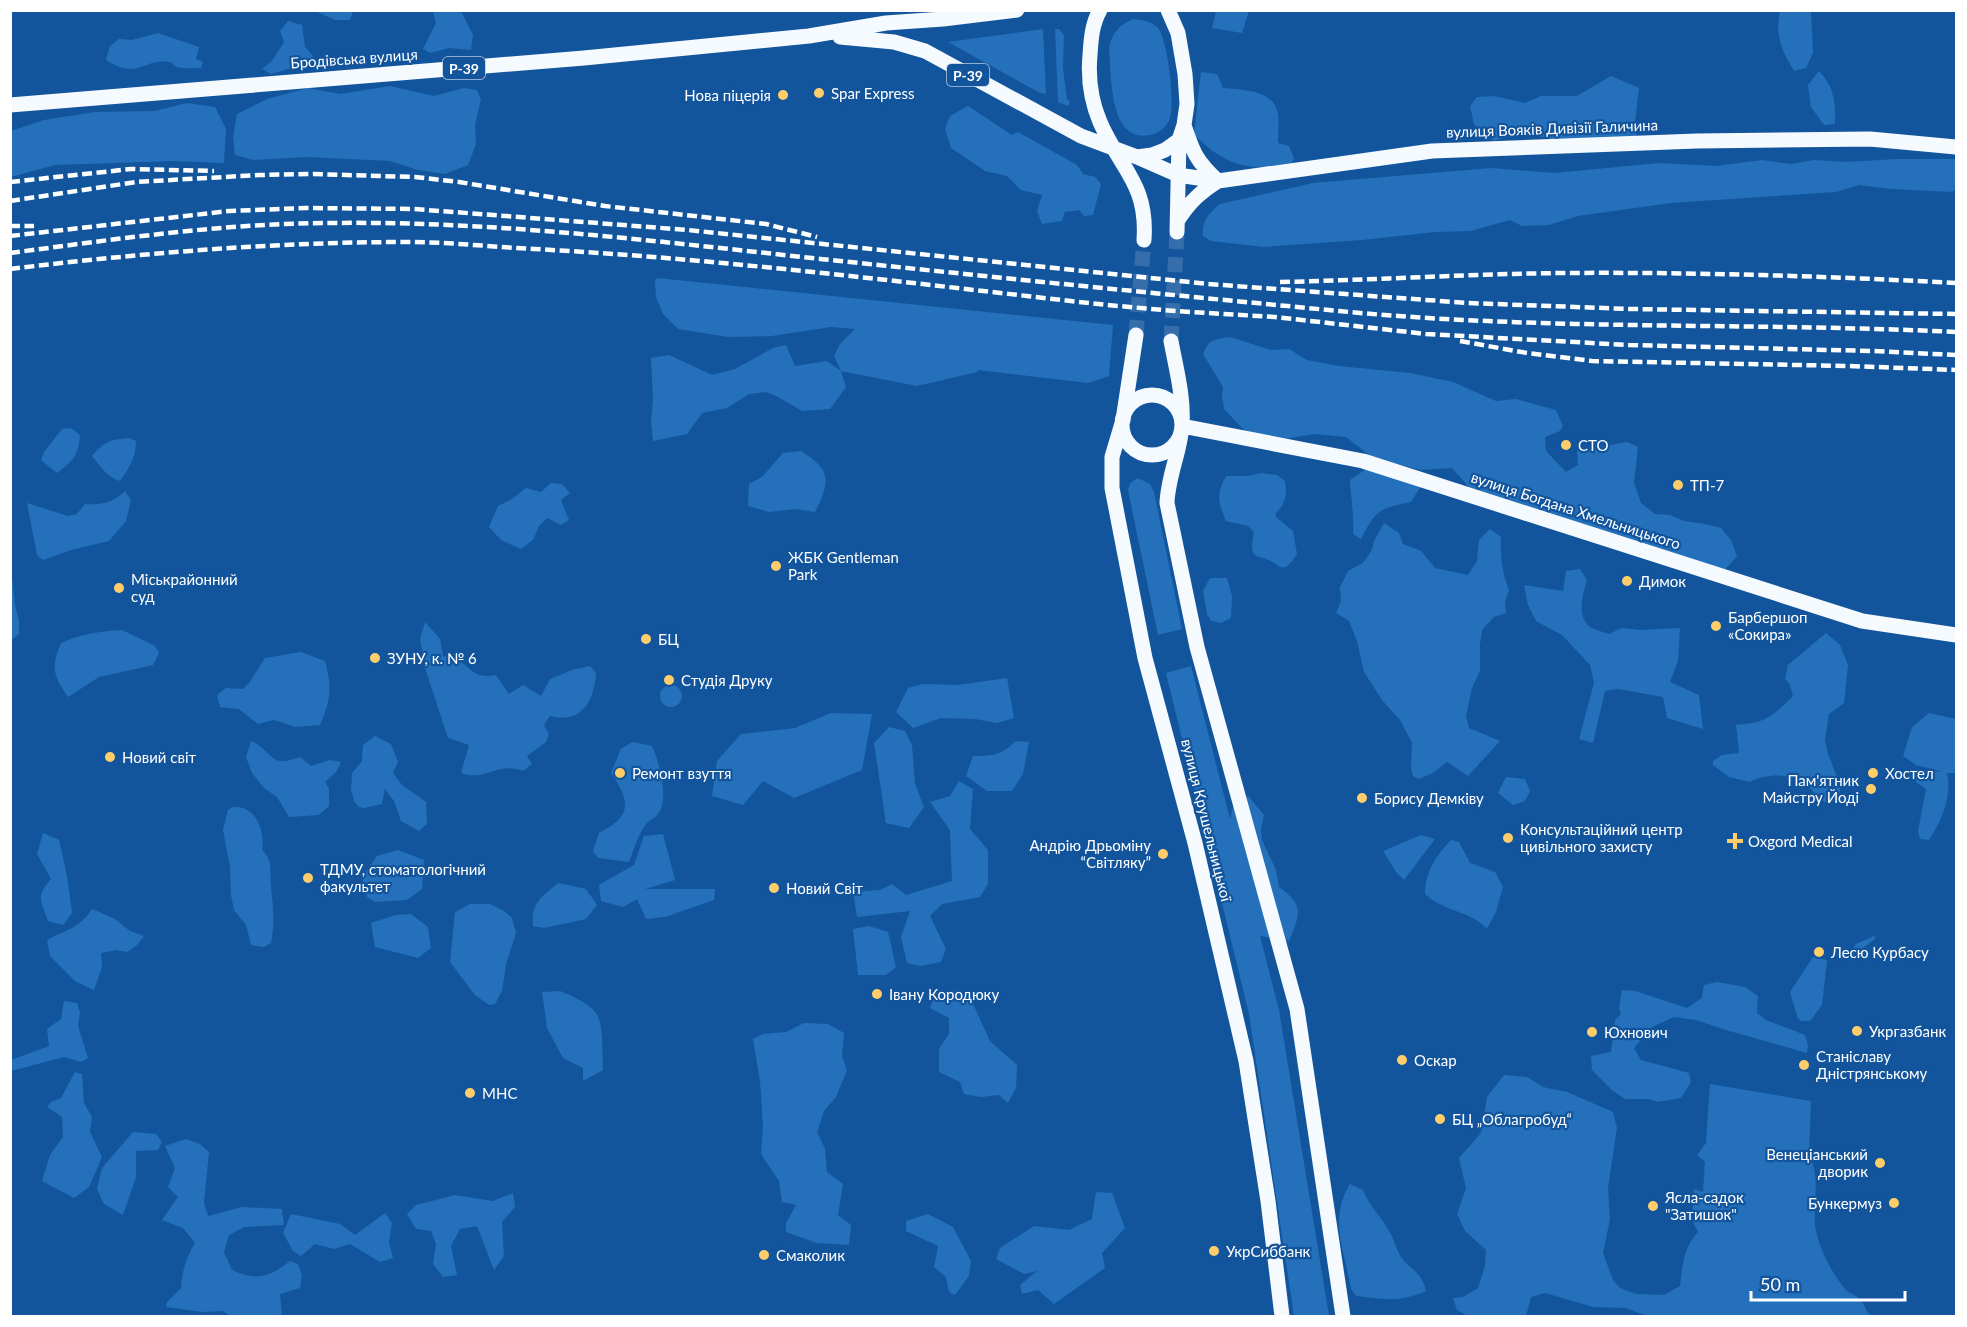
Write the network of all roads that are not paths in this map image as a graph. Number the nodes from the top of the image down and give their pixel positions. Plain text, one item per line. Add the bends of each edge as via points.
1 (1017, 10) edge
2 (1100, 10) edge
3 (1168, 10) edge
4 (809, 36) junction
5 (10, 105) edge
6 (1184, 125) junction
7 (1179, 140) junction
8 (1956, 147) edge
9 (1116, 151) junction
10 (1137, 158) junction
11 (1178, 175) junction
12 (1218, 181) junction
13 (1144, 240) tunnel mouth
14 (1136, 335) tunnel mouth
15 (1171, 341) tunnel mouth
16 (1123, 420) junction
17 (1182, 426) junction
18 (1956, 635) edge
19 (1282, 1317) edge
20 (1343, 1317) edge

1 - 4 main road, Бродівська вулиця / Р-39 via 886,23
2 - 9 main road via 1090,41 1090,82 1097,115
3 - 6 main road via 1178,33 1185,74
4 - 5 main road, Бродівська вулиця / Р-39
4 - 9 main road, Бродівська вулиця / Р-39 via 866,38 925,51
6 - 7 main road
6 - 12 main road via 1194,155
7 - 10 main road via 1152,155
7 - 11 main road
8 - 12 main road, вулиця Вояків Дивізії Галичина via 1870,139 1432,151
9 - 10 main road, Р-39
9 - 13 main road via 1141,199
10 - 11 main road
11 - 12 main road
11 - 12 main road via 1177,227 1188,204
14 - 16 main road, вулиця Крушельницької
15 - 17 main road
16 - 17 main road via 1134,401 1156,395 1175,405
16 - 17 main road via 1128,442 1147,454 1169,450 1178,440
16 - 19 main road, вулиця Крушельницької via 1112,457 1112,488 1145,658 1195,843 1246,1061
17 - 18 main road, вулиця Богдана Хмельницького via 1363,461 1862,621
17 - 20 main road via 1167,485 1167,503 1197,647 1297,1009

